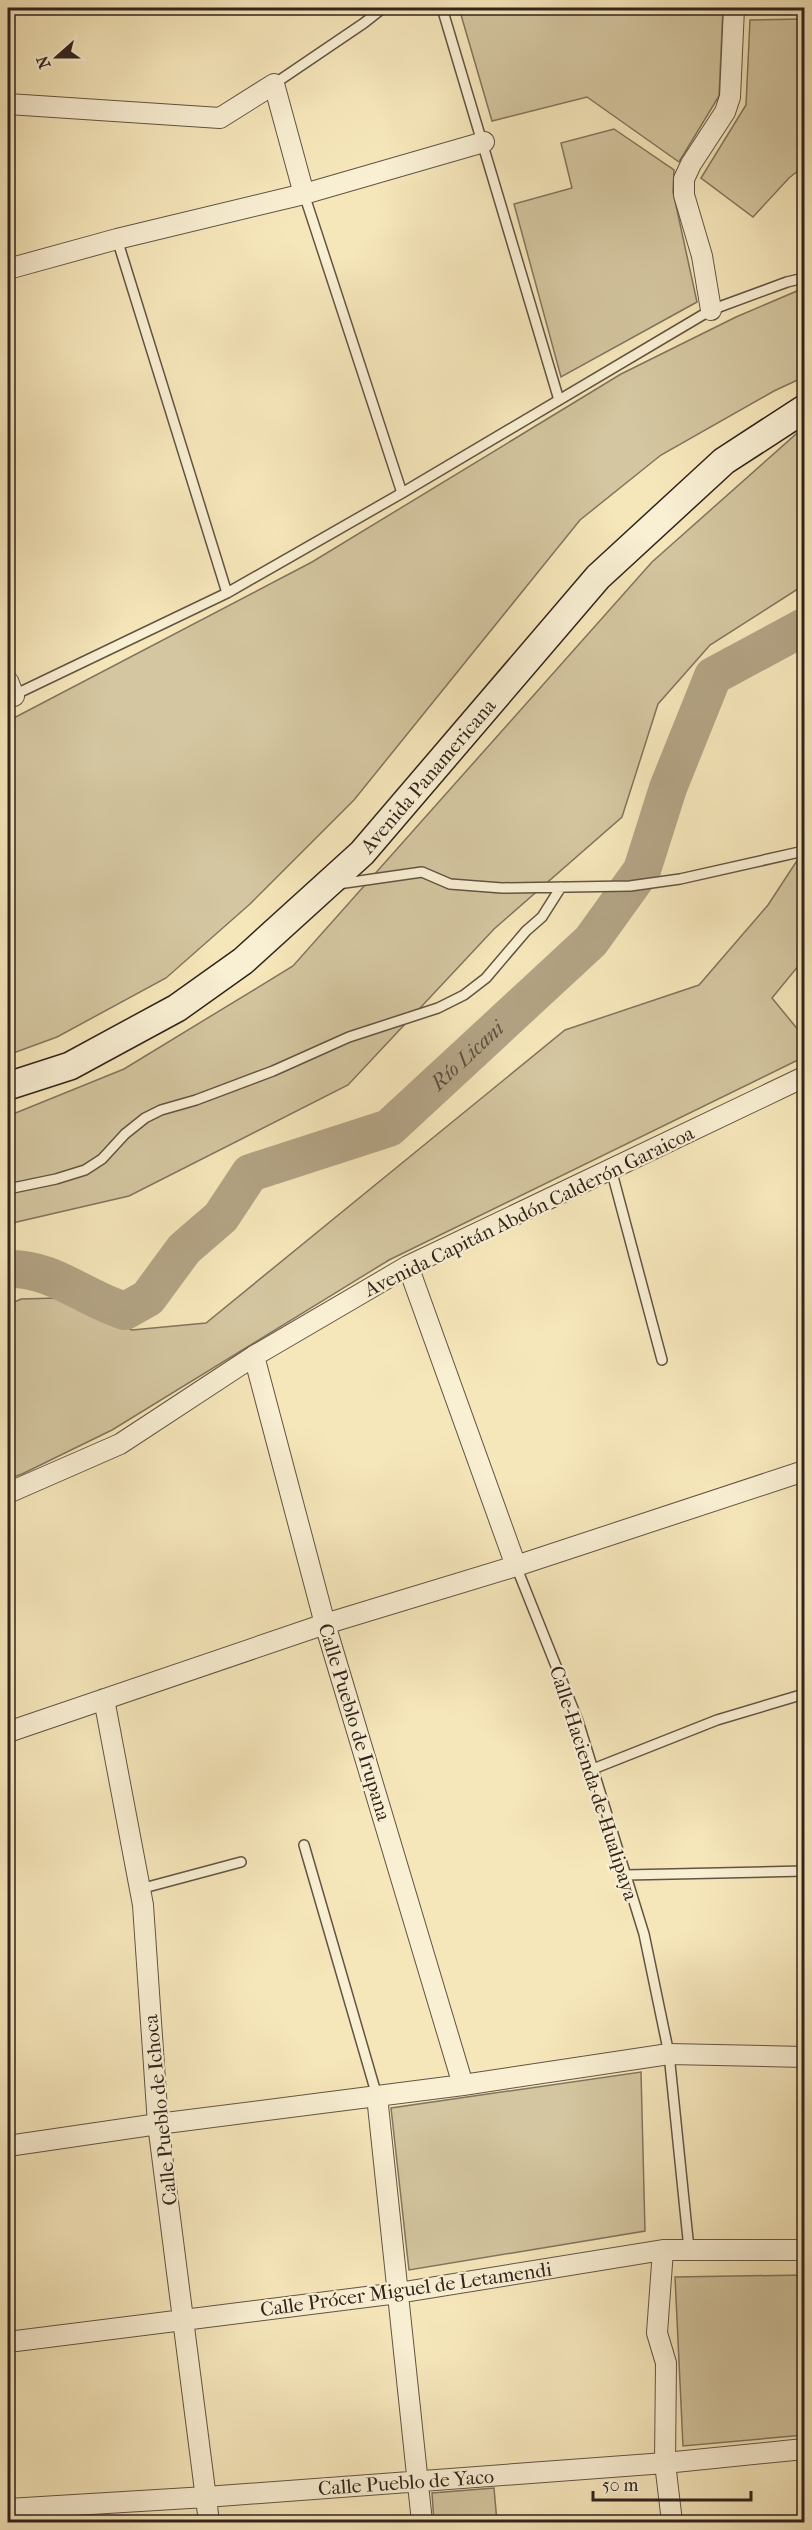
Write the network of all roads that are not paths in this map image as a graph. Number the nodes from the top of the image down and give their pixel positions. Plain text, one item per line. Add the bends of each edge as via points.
1 (383, 8) edge
2 (442, 8) edge
3 (734, 8) edge
4 (274, 84) junction
5 (8, 104) edge
6 (484, 142) junction
7 (304, 194) junction
8 (117, 239) junction
9 (8, 269) edge
10 (804, 278) edge
11 (711, 310) junction
12 (559, 400) junction
13 (804, 409) edge
14 (402, 493) junction
15 (227, 593) junction
16 (10, 692) edge
17 (804, 851) edge
18 (327, 885) junction
19 (561, 887) junction
20 (804, 1077) edge
21 (8, 1086) edge
22 (611, 1169) junction
23 (8, 1189) edge
24 (408, 1266) junction
25 (254, 1356) junction
26 (662, 1360) dead end
27 (804, 1472) edge
28 (8, 1493) edge
29 (516, 1566) junction
30 (325, 1624) junction
31 (804, 1694) edge
32 (104, 1699) junction
33 (8, 1732) edge
34 (593, 1769) junction
35 (304, 1845) dead end
36 (241, 1862) dead end
37 (804, 1871) edge
38 (626, 1875) junction
39 (140, 1889) junction
40 (669, 2054) junction
41 (804, 2056) edge
42 (464, 2085) junction
43 (377, 2096) junction
44 (158, 2124) junction
45 (8, 2146) edge
46 (689, 2249) junction
47 (663, 2250) junction
48 (804, 2250) edge
49 (398, 2293) junction
50 (183, 2320) junction
51 (8, 2342) edge
52 (804, 2450) edge
53 (665, 2463) junction
54 (419, 2480) junction
55 (206, 2497) junction
56 (8, 2509) edge
57 (209, 2523) edge
58 (422, 2523) edge
59 (672, 2523) edge

1 - 4 lane
2 - 6 lane
3 - 11 street via 730,97 684,179 684,195 702,256
4 - 5 street via 220,118
4 - 7 street
6 - 7 street
6 - 12 lane
7 - 8 street
7 - 14 lane
8 - 9 street
8 - 15 lane
10 - 11 lane
11 - 12 lane
12 - 14 lane
13 - 18 main road, Avenida Panamericana via 724,461 598,577 362,853
14 - 15 lane
15 - 16 lane
17 - 19 lane via 680,879 615,887
18 - 19 lane via 422,872 450,884
18 - 21 main road, Avenida Panamericana via 243,961 177,1008 70,1066
19 - 23 lane via 542,917 486,978 464,995 438,1008 349,1037 273,1071 161,1110 145,1118 86,1170
20 - 22 street, Avenida Capitán Abdón Calderón Garaicoa
22 - 24 street, Avenida Capitán Abdón Calderón Garaicoa
22 - 26 lane
24 - 25 street, Avenida Capitán Abdón Calderón Garaicoa
24 - 29 street, Calle Hacienda de Hualipaya
25 - 28 street, Avenida Capitán Abdón Calderón Garaicoa via 120,1444
25 - 30 street, Calle Pueblo de Irupana
27 - 29 street
29 - 30 street
29 - 34 lane, Calle Hacienda de Hualipaya
30 - 32 street
30 - 42 street, Calle Pueblo de Irupana
31 - 34 lane via 717,1720
32 - 33 street
32 - 39 street, Calle Pueblo de Ichoca
34 - 38 lane, Calle Hacienda de Hualipaya
35 - 43 lane
36 - 39 lane
37 - 38 lane
38 - 40 lane, Calle Hacienda de Hualipaya via 644,1934
39 - 44 street, Calle Pueblo de Ichoca
40 - 41 street
40 - 42 street
40 - 46 lane, Calle Hacienda de Hualipaya
42 - 43 street
43 - 44 street
43 - 49 street
44 - 45 street
44 - 50 street, Calle Pueblo de Ichoca
46 - 47 street, Calle Prócer Miguel de Letamendi
46 - 48 street, Calle Prócer Miguel de Letamendi
47 - 49 street, Calle Prócer Miguel de Letamendi
47 - 53 street via 657,2333 666,2363
49 - 50 street, Calle Prócer Miguel de Letamendi
49 - 54 street
50 - 51 street, Calle Prócer Miguel de Letamendi
50 - 55 street, Calle Pueblo de Ichoca
52 - 53 street, Calle Pueblo de Yaco
53 - 54 street, Calle Pueblo de Yaco
53 - 59 street
54 - 55 street, Calle Pueblo de Yaco
54 - 58 street
55 - 56 street, Calle Pueblo de Yaco
55 - 57 street, Calle Pueblo de Ichoca

